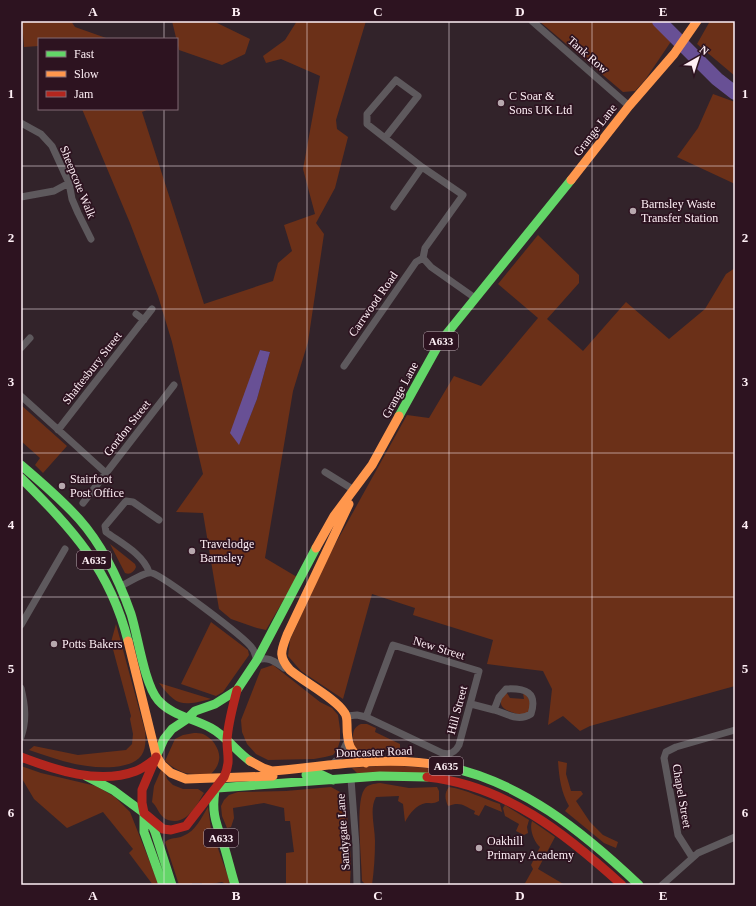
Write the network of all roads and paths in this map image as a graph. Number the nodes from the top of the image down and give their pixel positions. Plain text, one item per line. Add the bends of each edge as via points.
1 (532, 21) edge
2 (697, 21) edge
3 (629, 106) junction
4 (21, 123) edge
5 (385, 138) junction
6 (422, 167) junction
7 (69, 183) junction
8 (21, 196) edge
9 (394, 207) dead end
10 (90, 239) dead end
11 (423, 258) junction
12 (475, 298) junction
13 (152, 309) dead end
14 (136, 314) dead end
15 (144, 320) junction
16 (30, 338) dead end
17 (21, 348) edge
18 (344, 366) dead end
19 (174, 385) dead end
20 (21, 396) edge
21 (58, 430) junction
22 (21, 465) edge
23 (325, 472) dead end
24 (106, 473) junction
25 (21, 478) edge
26 (354, 490) junction
27 (83, 503) dead end
28 (159, 520) dead end
29 (65, 549) dead end
30 (149, 572) junction
31 (121, 586) junction
32 (21, 625) edge
33 (257, 660) junction
34 (479, 671) joint
35 (301, 679) junction
36 (21, 688) edge
37 (237, 690) junction
38 (471, 704) junction
39 (494, 710) junction
40 (347, 716) junction
41 (366, 717) junction
42 (187, 719) junction
43 (735, 730) edge
44 (21, 737) edge
45 (227, 741) junction
46 (347, 742) junction
47 (453, 752) joint
48 (21, 757) edge
49 (155, 757) junction
50 (366, 763) junction
51 (331, 766) junction
52 (313, 767) junction
53 (84, 775) junction
54 (224, 777) junction
55 (350, 778) junction
56 (333, 780) junction
57 (216, 789) junction
58 (146, 815) junction
59 (735, 837) edge
60 (692, 857) junction
61 (163, 885) edge
62 (172, 885) edge
63 (235, 885) edge
64 (357, 885) edge
65 (622, 885) edge
66 (639, 885) edge
67 (662, 885) edge

1 - 3 street, Tank Row
2 - 3 main road, Grange Lane / A633 via 674,54
3 - 12 main road, Grange Lane / A633
4 - 7 street, Sheepcote Walk via 46,138
5 - 5 street, Carrwood Road via 367,124 367,114 396,80 418,96
5 - 6 street, Carrwood Road
6 - 9 street
6 - 11 street, Carrwood Road via 463,195 425,248
7 - 8 street via 54,191
7 - 10 street, Sheepcote Walk via 72,199
11 - 12 street via 431,267
11 - 18 street, Carrwood Road via 416,262
12 - 26 main road, Grange Lane / A633 via 440,342 372,465
13 - 15 street, Shaftesbury Street
14 - 15 street
15 - 21 street, Shaftesbury Street
16 - 17 street
19 - 24 street, Gordon Street
20 - 21 street
21 - 24 street
22 - 31 main road, A635 via 67,507 93,536
23 - 26 street
24 - 27 street, Gordon Street
25 - 49 main road, A635 via 74,533 109,585 123,622
26 - 33 main road, Grange Lane / A633 via 324,532
26 - 35 main road, A633 via 347,510 302,600 281,652 284,663
28 - 30 street via 129,500 107,523 105,529 141,559
29 - 32 street
30 - 31 street
30 - 33 street via 185,595 247,643
31 - 42 main road, A635 via 154,694 167,708
33 - 35 street via 270,659
33 - 37 main road, Grange Lane / A633
34 - 38 street, Hill Street
34 - 41 street, New Street via 393,645
35 - 40 main road, A633 via 343,709
36 - 44 street via 25,716
37 - 42 main road, Grange Lane / A633 via 215,704 195,711
37 - 45 main road, A633
38 - 39 street
38 - 47 street, Hill Street via 459,745
39 - 39 street via 499,697 506,689 527,691 533,698 531,714 523,718
40 - 41 street, Doncaster Road
40 - 46 main road
41 - 47 street, Doncaster Road via 442,753
42 - 45 main road, A635 via 210,727
42 - 49 main road via 172,729
43 - 60 street, Chapel Street via 666,752 664,758 678,835
45 - 52 main road, Doncaster Road / A635 via 250,762 263,769 272,771
45 - 54 main road via 229,760
46 - 50 main road via 353,753
46 - 51 street via 341,755
48 - 53 main road
49 - 53 main road via 131,773
49 - 54 main road via 171,773 179,777
49 - 58 main road via 142,790 142,803
50 - 51 main road, Doncaster Road / A635
50 - 66 main road, Doncaster Road / A635 via 402,761 443,766 474,773 502,784 547,809 584,836
51 - 52 main road, Doncaster Road / A635
52 - 55 main road via 346,772
53 - 58 main road via 112,789
54 - 56 main road via 320,774
54 - 57 main road
55 - 56 main road, Doncaster Road / A635
55 - 64 street, Sandygate Lane
55 - 65 main road, Doncaster Road / A635 via 437,778 487,791 541,819 585,852
56 - 57 main road, Doncaster Road / A635
57 - 58 main road via 190,823 183,828 163,829
57 - 63 main road, A633 via 215,823
58 - 61 main road via 144,832
58 - 62 main road via 156,836
59 - 60 street
60 - 67 street

